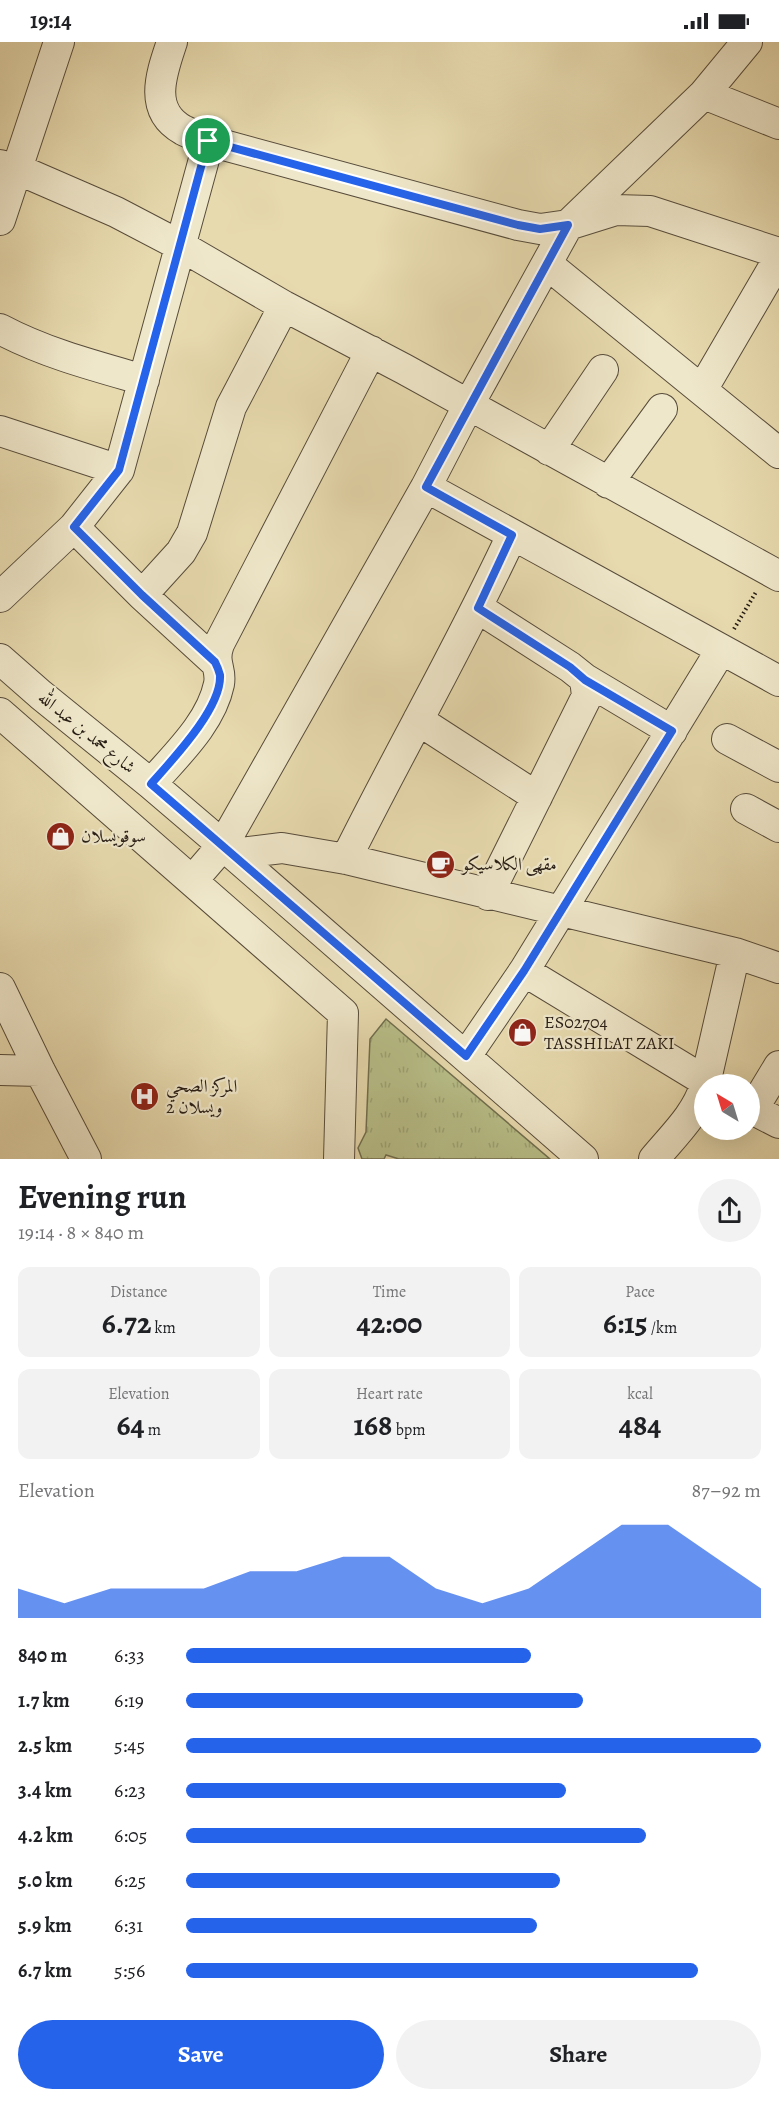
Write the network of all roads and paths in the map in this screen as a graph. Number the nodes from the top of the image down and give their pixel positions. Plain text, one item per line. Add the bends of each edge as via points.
1 (59, 42) edge
2 (172, 42) edge
3 (747, 42) edge
4 (704, 94) junction
5 (779, 124) edge
6 (208, 141) junction
7 (9, 167) edge
8 (0, 220) edge
9 (568, 225) junction
10 (179, 245) junction
11 (779, 253) edge
12 (779, 258) edge
13 (547, 264) junction
14 (284, 306) junction
15 (0, 329) edge
16 (371, 351) junction
17 (603, 370) dead end
18 (144, 380) junction
19 (702, 390) junction
20 (469, 404) junction
21 (662, 409) dead end
22 (0, 432) edge
23 (549, 450) junction
24 (778, 450) edge
25 (119, 470) junction
26 (608, 483) junction
27 (426, 487) junction
28 (74, 527) junction
29 (512, 535) junction
30 (774, 573) edge
31 (142, 595) junction
32 (0, 597) edge
33 (478, 608) junction
34 (721, 650) junction
35 (1, 662) edge
36 (215, 662) junction
37 (585, 680) junction
38 (779, 681) edge
39 (40, 695) junction
40 (0, 713) edge
41 (418, 720) junction
42 (672, 731) junction
43 (727, 739) dead end
44 (41, 748) junction
45 (779, 767) edge
46 (151, 784) junction
47 (537, 798) junction
48 (746, 809) dead end
49 (779, 827) edge
50 (228, 849) junction
51 (346, 859) junction
52 (192, 881) junction
53 (488, 895) junction
54 (561, 911) junction
55 (735, 953) junction
56 (774, 957) edge
57 (524, 971) junction
58 (378, 981) junction
59 (0, 990) edge
60 (343, 1013) junction
61 (466, 1056) junction
62 (779, 1066) edge
63 (0, 1070) edge
64 (40, 1071) junction
65 (709, 1074) edge
66 (694, 1076) edge
67 (760, 1094) edge
68 (694, 1110) edge
69 (760, 1113) edge
70 (779, 1123) edge
71 (86, 1159) edge
72 (339, 1159) edge
73 (583, 1159) edge
74 (654, 1159) edge

1 - 7 street
2 - 6 street via 160,77 159,96 165,113 181,129
3 - 4 street
4 - 5 street
4 - 9 street
6 - 9 street via 518,225 540,229
6 - 10 street
7 - 8 street
7 - 10 street via 116,212
9 - 11 street via 616,210 650,211
9 - 13 street
10 - 14 street
10 - 18 street
12 - 19 street
13 - 19 street
13 - 20 street
14 - 16 street
14 - 31 street via 231,407 192,533 181,552
15 - 18 street via 25,343
16 - 20 street
16 - 36 street via 219,644
17 - 23 street
18 - 25 street
19 - 24 street
20 - 23 street
20 - 27 street
21 - 26 street
22 - 25 street
23 - 26 street
25 - 28 street
26 - 30 street
27 - 29 street
27 - 50 street
28 - 31 street
28 - 32 street
29 - 33 street
29 - 34 street
30 - 34 path
31 - 36 street
33 - 37 street
33 - 41 street
34 - 38 street
34 - 42 street
35 - 39 street, شارع محمد بن عبد الله
36 - 46 street via 219,685 209,709 189,741
37 - 42 street
37 - 47 street via 587,696
39 - 44 street
39 - 46 street, شارع محمد بن عبد الله
40 - 44 street
41 - 47 street
41 - 51 street
42 - 54 street
43 - 45 street
44 - 52 street
46 - 50 street, شارع محمد بن عبد الله
47 - 53 street
48 - 49 street
50 - 51 street via 282,848
50 - 52 street
50 - 58 street, شارع محمد بن عبد الله
51 - 53 street
52 - 60 street
53 - 54 street
54 - 55 street
54 - 57 street
55 - 56 street
55 - 65 street
57 - 61 street
57 - 66 street
58 - 60 street
58 - 61 street, شارع محمد بن عبد الله
59 - 64 street
60 - 72 street
61 - 73 street, شارع محمد بن عبد الله
62 - 67 street
63 - 64 street
64 - 71 street
68 - 74 street
69 - 70 street

